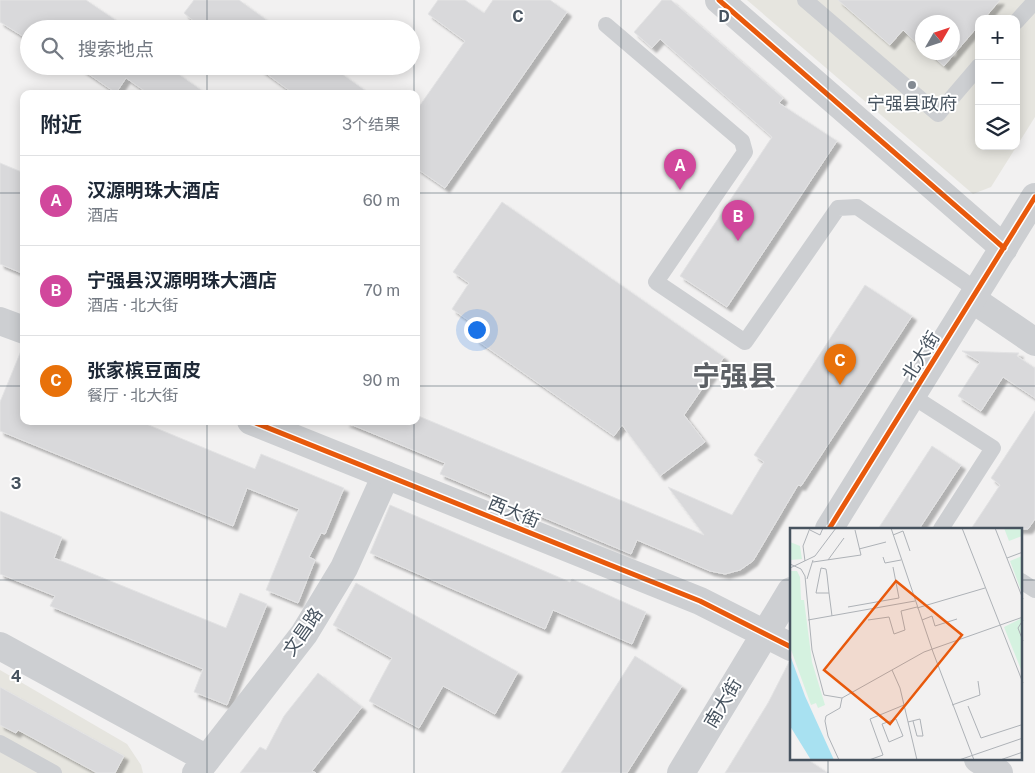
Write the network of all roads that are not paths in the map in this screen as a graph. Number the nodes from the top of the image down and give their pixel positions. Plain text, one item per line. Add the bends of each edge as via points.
1 (719, 0) edge
2 (805, 0) edge
3 (1035, 0) edge
4 (1020, 17) edge
5 (606, 25) dead end
6 (975, 71) edge
7 (1035, 197) edge
8 (1004, 248) junction
9 (975, 295) junction
10 (0, 321) edge
11 (20, 328) edge
12 (1035, 342) edge
13 (912, 396) junction
14 (261, 425) edge
15 (386, 475) junction
16 (830, 528) edge
17 (942, 528) edge
18 (1022, 582) edge
19 (1035, 590) edge
20 (790, 593) edge
21 (764, 634) junction
22 (0, 646) edge
23 (790, 647) edge
24 (0, 743) edge
25 (980, 760) edge
26 (201, 766) edge
27 (54, 773) edge
28 (681, 773) edge
29 (999, 773) edge

1 - 8 street
2 - 6 lane via 938,114
3 - 4 lane
5 - 9 lane via 742,141 745,152 656,282 745,342 838,208 857,207
7 - 8 street, 北大街
8 - 9 street, 北大街
9 - 12 street
9 - 13 street, 北大街
10 - 11 street
13 - 16 street, 北大街
13 - 17 lane via 993,448
14 - 15 street, 西大街
15 - 21 street, 西大街 via 700,601
15 - 26 street, 文昌路 via 344,568 304,634
18 - 19 lane
20 - 21 street
21 - 23 street, 西大街
21 - 28 street, 南大街
22 - 26 street
24 - 27 lane
25 - 29 street

